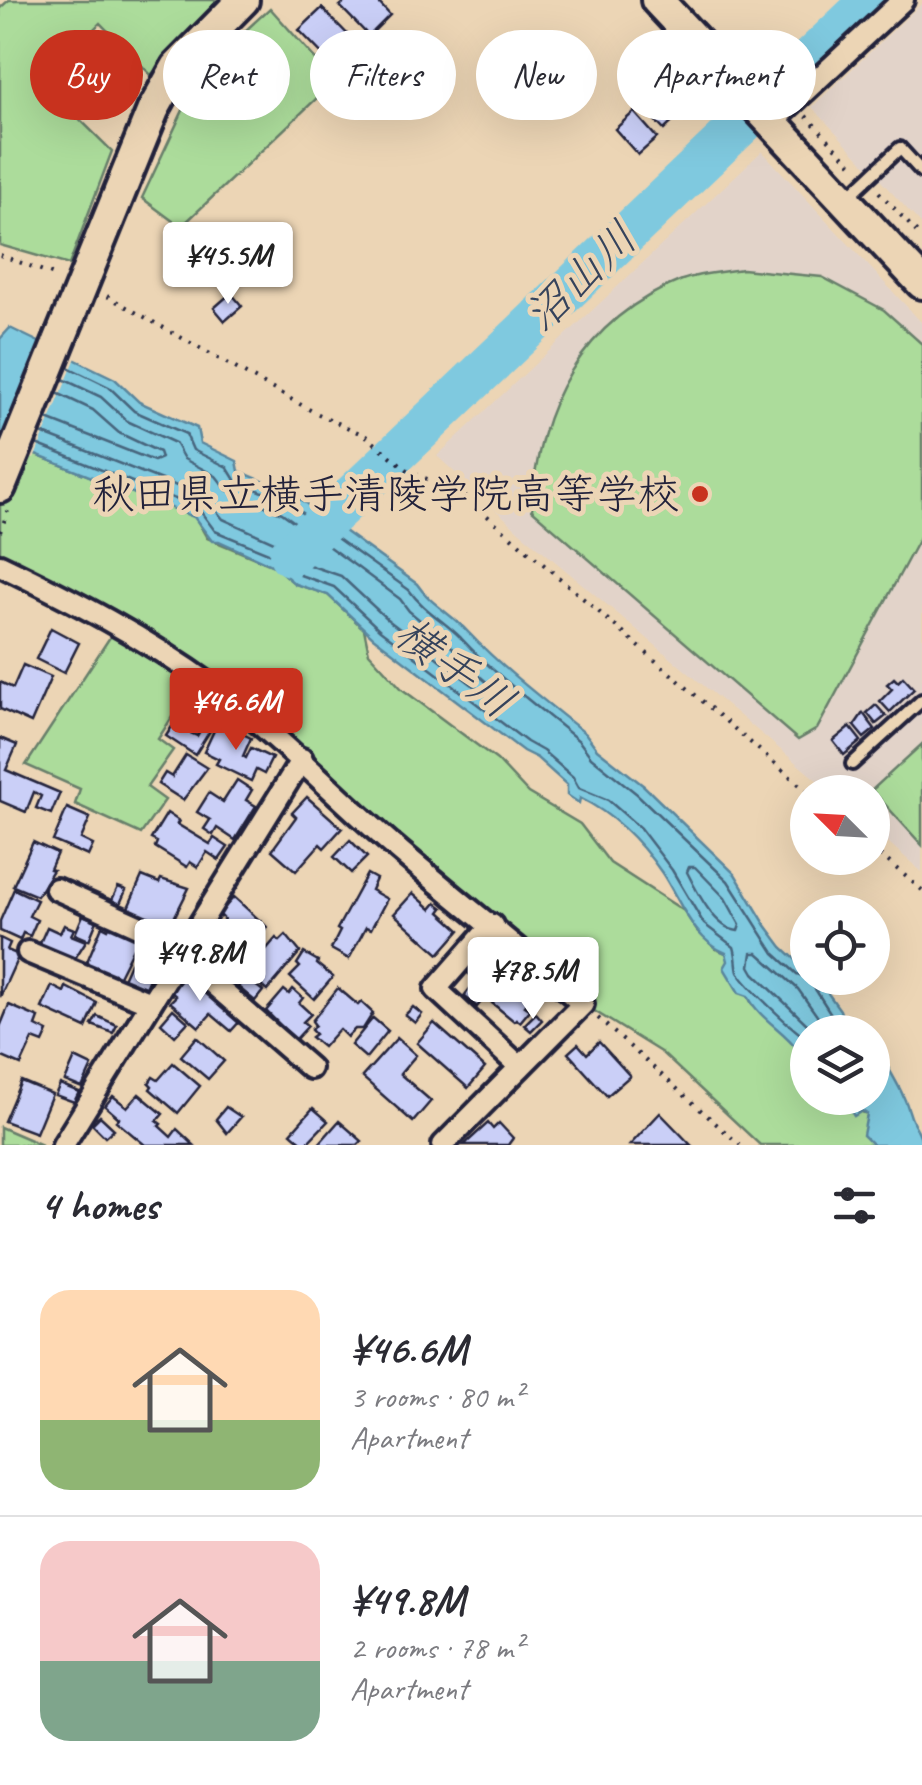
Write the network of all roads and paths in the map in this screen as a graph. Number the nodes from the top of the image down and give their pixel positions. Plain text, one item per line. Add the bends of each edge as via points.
1 (242, 0) edge
2 (658, 0) edge
3 (903, 0) edge
4 (686, 30) edge
5 (816, 68) edge
6 (771, 120) edge
7 (922, 172) edge
8 (846, 200) junction
9 (0, 256) edge
10 (922, 282) edge
11 (81, 290) junction
12 (0, 488) edge
13 (0, 565) edge
14 (922, 700) edge
15 (302, 759) junction
16 (852, 764) dead end
17 (790, 777) edge
18 (890, 863) edge
19 (56, 890) dead end
20 (922, 890) edge
21 (492, 925) junction
22 (183, 951) junction
23 (28, 952) dead end
24 (150, 1003) junction
25 (582, 1004) junction
26 (520, 1067) junction
27 (310, 1068) dead end
28 (63, 1145) edge
29 (443, 1145) edge
30 (740, 1145) edge

1 - 11 street via 176,67
2 - 4 street
3 - 5 street
6 - 8 street
7 - 8 lane via 900,148
8 - 10 street
9 - 11 path
11 - 12 street
11 - 17 path via 97,290 366,436 409,471 463,495
13 - 15 street via 211,685
14 - 16 lane
15 - 21 street
15 - 22 street
18 - 20 path
19 - 22 street
21 - 25 street
21 - 26 street via 436,990
22 - 24 street
22 - 27 street
23 - 24 street
24 - 28 street
25 - 26 street
25 - 30 path
26 - 29 street

